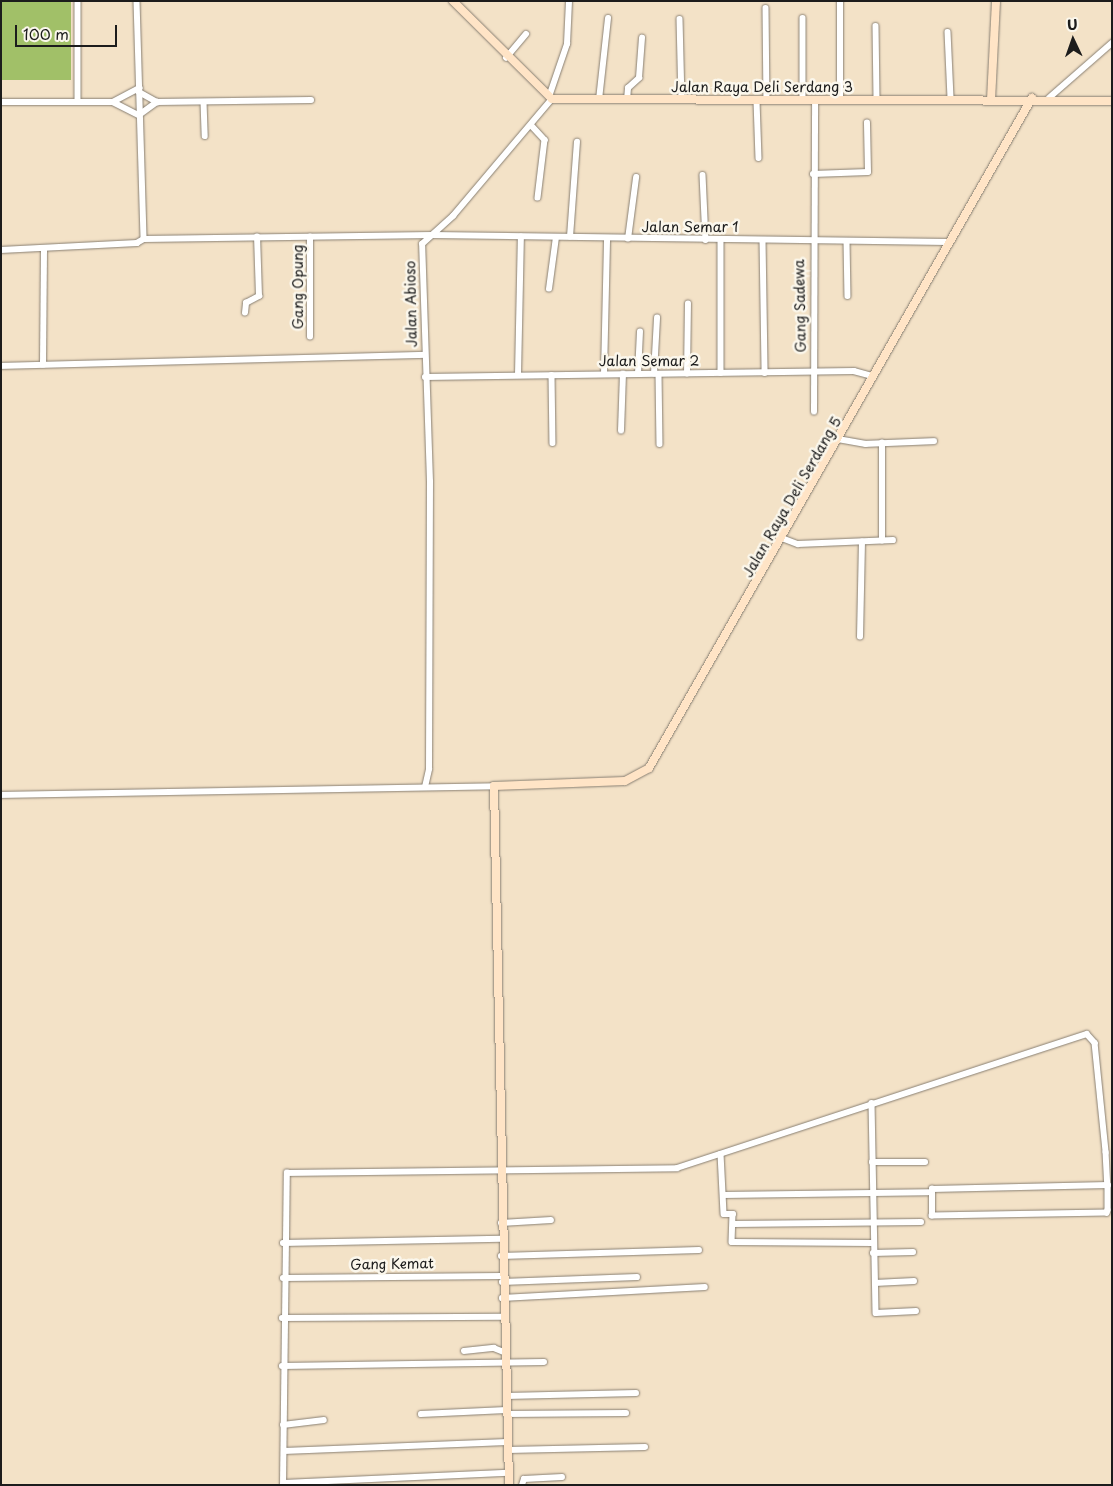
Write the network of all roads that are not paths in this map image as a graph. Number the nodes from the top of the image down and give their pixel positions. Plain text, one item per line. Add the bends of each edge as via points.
1 (78, 1) edge
2 (137, 1) edge
3 (453, 1) edge
4 (569, 1) edge
5 (840, 1) edge
6 (996, 1) edge
7 (766, 8) dead end
8 (608, 18) dead end
9 (803, 18) dead end
10 (680, 19) dead end
11 (876, 26) dead end
12 (948, 32) dead end
13 (526, 34) dead end
14 (642, 38) dead end
15 (1112, 43) edge
16 (506, 58) junction
17 (139, 90) junction
18 (551, 98) junction
19 (951, 98) junction
20 (1032, 98) junction
21 (1049, 98) junction
22 (877, 99) junction
23 (311, 100) dead end
24 (599, 100) junction
25 (627, 100) junction
26 (682, 100) junction
27 (803, 100) junction
28 (815, 100) junction
29 (840, 100) junction
30 (992, 100) junction
31 (1112, 100) edge
32 (757, 101) junction
33 (767, 101) junction
34 (1, 102) edge
35 (78, 102) junction
36 (113, 102) junction
37 (157, 102) junction
38 (204, 102) junction
39 (139, 115) junction
40 (867, 123) dead end
41 (532, 126) junction
42 (205, 136) dead end
43 (577, 142) dead end
44 (760, 158) dead end
45 (813, 174) junction
46 (703, 175) dead end
47 (636, 178) dead end
48 (538, 198) dead end
49 (432, 235) junction
50 (310, 236) junction
51 (257, 237) junction
52 (521, 237) junction
53 (556, 237) junction
54 (570, 237) junction
55 (144, 239) junction
56 (608, 239) junction
57 (628, 239) junction
58 (706, 240) junction
59 (721, 240) junction
60 (763, 240) junction
61 (812, 240) junction
62 (847, 241) junction
63 (946, 242) junction
64 (1, 250) edge
65 (44, 250) junction
66 (550, 289) dead end
67 (848, 296) dead end
68 (688, 304) dead end
69 (245, 313) dead end
70 (657, 318) dead end
71 (640, 332) dead end
72 (310, 337) dead end
73 (425, 355) junction
74 (43, 365) junction
75 (1, 366) edge
76 (765, 372) junction
77 (814, 372) junction
78 (721, 373) junction
79 (604, 374) junction
80 (622, 374) junction
81 (638, 374) junction
82 (656, 374) junction
83 (687, 374) junction
84 (518, 375) junction
85 (552, 375) junction
86 (872, 376) junction
87 (425, 377) junction
88 (814, 412) dead end
89 (621, 431) dead end
90 (838, 440) junction
91 (934, 441) dead end
92 (553, 443) dead end
93 (882, 443) junction
94 (660, 444) dead end
95 (782, 538) junction
96 (893, 540) dead end
97 (882, 541) junction
98 (862, 542) junction
99 (860, 637) dead end
100 (494, 786) junction
101 (425, 787) junction
102 (1, 795) edge
103 (872, 1103) junction
104 (721, 1154) junction
105 (872, 1162) junction
106 (926, 1162) dead end
107 (500, 1172) junction
108 (1108, 1185) junction
109 (928, 1192) dead end
110 (873, 1193) junction
111 (723, 1195) junction
112 (551, 1220) dead end
113 (921, 1222) dead end
114 (500, 1223) junction
115 (873, 1223) junction
116 (733, 1224) junction
117 (501, 1239) junction
118 (284, 1243) junction
119 (873, 1243) junction
120 (699, 1250) dead end
121 (913, 1252) dead end
122 (873, 1253) junction
123 (501, 1256) junction
124 (637, 1277) dead end
125 (283, 1278) junction
126 (502, 1279) junction
127 (914, 1281) dead end
128 (874, 1282) junction
129 (705, 1286) dead end
130 (502, 1298) junction
131 (916, 1311) dead end
132 (503, 1317) junction
133 (282, 1318) junction
134 (464, 1351) dead end
135 (504, 1352) junction
136 (504, 1362) junction
137 (544, 1362) dead end
138 (282, 1366) junction
139 (636, 1394) dead end
140 (506, 1396) junction
141 (506, 1412) junction
142 (626, 1413) dead end
143 (421, 1414) dead end
144 (324, 1420) dead end
145 (283, 1426) junction
146 (507, 1442) junction
147 (645, 1447) dead end
148 (508, 1450) junction
149 (284, 1451) junction
150 (508, 1473) junction
151 (562, 1477) dead end
152 (284, 1484) edge
153 (509, 1485) edge
154 (522, 1485) edge

1 - 35 street
2 - 17 street
3 - 16 street
4 - 18 street, Jalan Abioso via 568,38
5 - 29 street
6 - 30 street
7 - 33 street
8 - 24 street
9 - 27 street
10 - 26 street
11 - 22 street
12 - 19 street
13 - 16 street
14 - 25 street via 640,78 628,88
15 - 21 street
16 - 18 street
17 - 36 street
17 - 37 street
17 - 39 street
18 - 24 street, Jalan Raya Deli Serdang 3
18 - 41 street, Jalan Abioso
19 - 22 street, Jalan Raya Deli Serdang 3
19 - 30 street, Jalan Raya Deli Serdang 3
20 - 21 street, Jalan Raya Deli Serdang 3
20 - 30 street, Jalan Raya Deli Serdang 3
20 - 63 street, Jalan Raya Deli Serdang 5
21 - 31 street, Jalan Raya Deli Serdang 3
22 - 29 street, Jalan Raya Deli Serdang 3
23 - 38 street
24 - 25 street, Jalan Raya Deli Serdang 3
25 - 26 street, Jalan Raya Deli Serdang 3
26 - 32 street, Jalan Raya Deli Serdang 3
27 - 28 street, Jalan Raya Deli Serdang 3
27 - 33 street, Jalan Raya Deli Serdang 3
28 - 29 street, Jalan Raya Deli Serdang 3
28 - 45 street, Gang Sadewa
32 - 33 street, Jalan Raya Deli Serdang 3
32 - 44 street
34 - 35 street
35 - 36 street
36 - 39 street
37 - 38 street
37 - 39 street
38 - 42 street
39 - 55 street
40 - 45 street via 868,172
41 - 48 street via 545,140
41 - 49 street, Jalan Abioso
43 - 54 street
45 - 61 street, Gang Sadewa
46 - 58 street
47 - 57 street
49 - 50 street, Jalan Semar 1
49 - 52 street, Jalan Semar 1
49 - 73 street, Jalan Abioso via 422,244
50 - 51 street, Jalan Semar 1
50 - 72 street, Gang Opung
51 - 55 street, Jalan Semar 1
51 - 69 street via 258,299 247,302
52 - 53 street, Jalan Semar 1
52 - 84 street
53 - 54 street, Jalan Semar 1
53 - 66 street
54 - 56 street, Jalan Semar 1
55 - 65 street, Jalan Semar 1 via 137,244 65,244 61,249
56 - 57 street, Jalan Semar 1
56 - 79 street
57 - 58 street, Jalan Semar 1
58 - 59 street, Jalan Semar 1
59 - 60 street, Jalan Semar 1
59 - 78 street
60 - 61 street, Jalan Semar 1
60 - 76 street
61 - 62 street, Jalan Semar 1
61 - 77 street, Gang Sadewa
62 - 63 street, Jalan Semar 1
62 - 67 street
63 - 86 street, Jalan Raya Deli Serdang 5
64 - 65 street, Jalan Semar 1
65 - 74 street
68 - 83 street
70 - 82 street
71 - 81 street
73 - 74 street
73 - 87 street, Jalan Abioso
74 - 75 street
76 - 77 street, Jalan Semar 2
76 - 78 street, Jalan Semar 2
77 - 86 street, Jalan Semar 2 via 862,372
77 - 88 street, Gang Sadewa
78 - 83 street, Jalan Semar 2
79 - 80 street, Jalan Semar 2
79 - 85 street, Jalan Semar 2
80 - 81 street, Jalan Semar 2
80 - 89 street
81 - 82 street, Jalan Semar 2
82 - 83 street, Jalan Semar 2
82 - 94 street
84 - 85 street, Jalan Semar 2
84 - 87 street, Jalan Semar 2
85 - 92 street
86 - 90 street, Jalan Raya Deli Serdang 5
87 - 101 street, Jalan Abioso via 430,678 429,769
90 - 93 street
90 - 95 street, Jalan Raya Deli Serdang 5
91 - 93 street
93 - 97 street
95 - 98 street via 794,544
95 - 100 street, Jalan Raya Deli Serdang 5 via 644,774 625,781
96 - 97 street
97 - 98 street
98 - 99 street
100 - 101 street
100 - 107 street
101 - 102 street
103 - 104 street
103 - 105 street
103 - 108 street via 1087,1034 1095,1043
104 - 107 street via 672,1169
104 - 111 street
105 - 106 street
105 - 110 street
107 - 114 street
107 - 118 street via 287,1173
108 - 108 street via 932,1189 932,1216 1105,1214
109 - 110 street
110 - 111 street
110 - 115 street
111 - 116 street via 724,1214 733,1214
112 - 114 street
113 - 115 street
114 - 117 street
115 - 116 street
115 - 119 street
116 - 119 street via 732,1242
117 - 118 street
117 - 123 street
118 - 125 street
119 - 122 street
120 - 123 street
121 - 122 street
122 - 128 street
123 - 126 street
124 - 126 street, Gang Kemat
125 - 126 street, Gang Kemat
125 - 133 street
126 - 130 street
127 - 128 street
128 - 131 street via 876,1313
129 - 130 street
130 - 132 street
132 - 133 street
132 - 135 street
133 - 138 street
134 - 135 street via 494,1348
135 - 136 street
136 - 137 street
136 - 138 street
136 - 140 street
138 - 145 street
139 - 140 street
140 - 141 street
141 - 142 street
141 - 143 street
141 - 146 street
144 - 145 street
145 - 149 street
146 - 148 street
146 - 149 street
147 - 148 street
148 - 150 street
149 - 152 street
150 - 152 street
150 - 153 street
151 - 154 street via 524,1479

